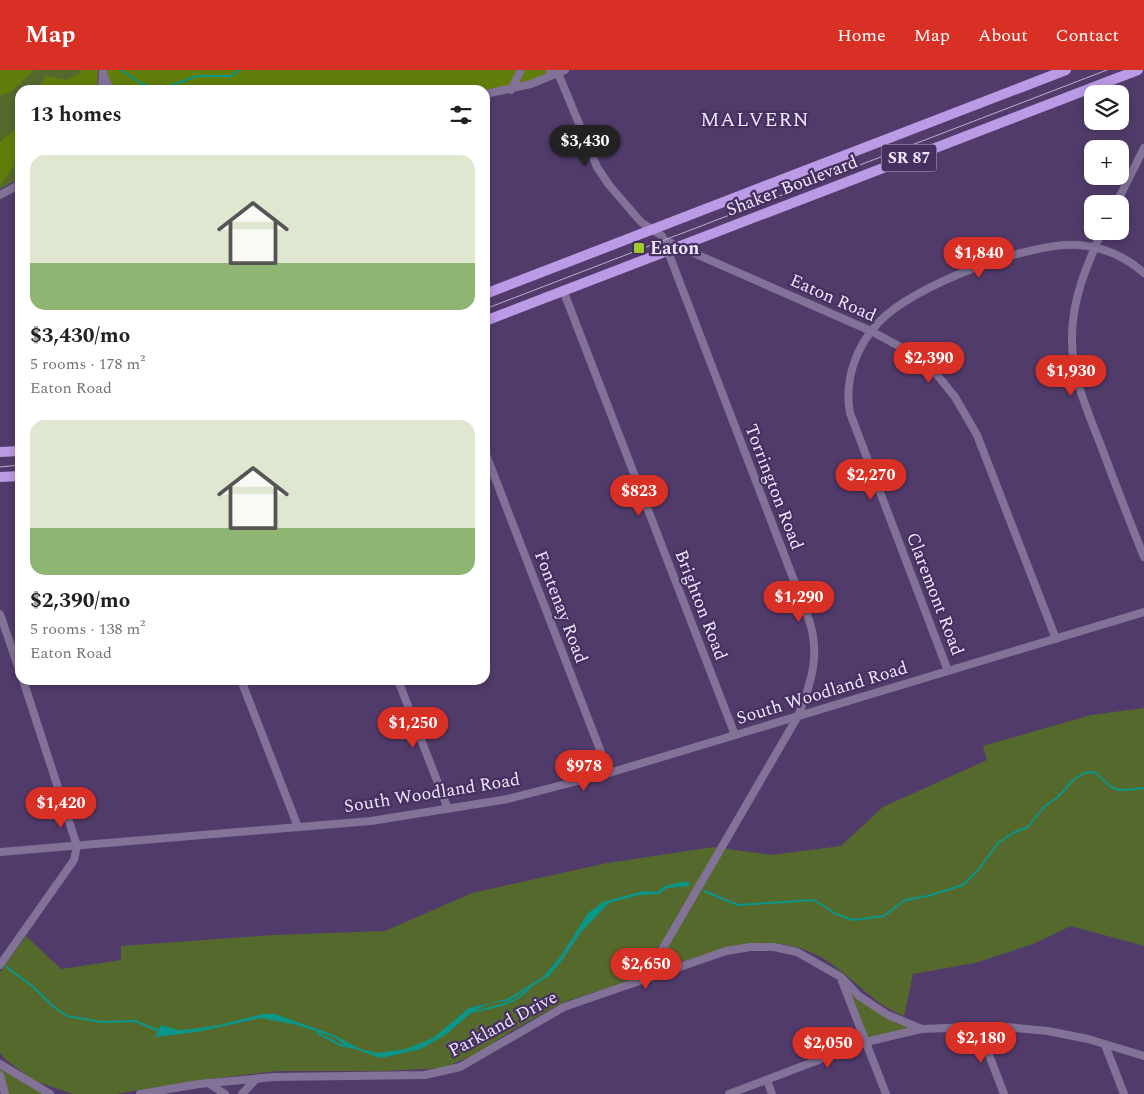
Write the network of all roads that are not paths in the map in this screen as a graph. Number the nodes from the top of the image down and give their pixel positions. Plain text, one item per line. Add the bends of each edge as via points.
1 (521, 70) edge
2 (1066, 70) edge
3 (1138, 70) edge
4 (558, 71) edge
5 (103, 73) edge
6 (109, 85) edge
7 (511, 90) junction
8 (490, 93) edge
9 (1144, 148) edge
10 (15, 187) edge
11 (0, 195) edge
12 (1120, 195) edge
13 (652, 229) junction
14 (664, 240) junction
15 (1098, 240) edge
16 (679, 246) junction
17 (1095, 247) junction
18 (667, 251) junction
19 (1144, 273) edge
20 (563, 290) junction
21 (490, 292) edge
22 (490, 319) edge
23 (871, 331) junction
24 (15, 451) edge
25 (0, 452) edge
26 (490, 465) edge
27 (15, 476) edge
28 (0, 477) edge
29 (1144, 557) edge
30 (1144, 612) edge
31 (0, 614) edge
32 (1056, 639) junction
33 (15, 658) edge
34 (948, 671) junction
35 (25, 685) edge
36 (244, 685) edge
37 (400, 685) edge
38 (798, 716) junction
39 (735, 735) junction
40 (609, 773) junction
41 (448, 809) junction
42 (298, 826) junction
43 (77, 846) junction
44 (0, 852) edge
45 (0, 965) edge
46 (840, 977) junction
47 (645, 979) junction
48 (978, 1026) junction
49 (922, 1029) junction
50 (866, 1042) junction
51 (1105, 1045) junction
52 (1144, 1056) edge
53 (0, 1064) edge
54 (0, 1075) edge
55 (256, 1078) junction
56 (767, 1080) junction
57 (208, 1083) junction
58 (5, 1094) edge
59 (48, 1094) edge
60 (140, 1094) edge
61 (225, 1094) edge
62 (242, 1094) edge
63 (730, 1094) edge
64 (772, 1094) edge
65 (886, 1094) edge
66 (1004, 1094) edge
67 (1124, 1094) edge

1 - 7 street
2 - 13 main road, Shaker Boulevard / SR 87
3 - 16 main road, Shaker Boulevard / SR 87
4 - 7 street
4 - 13 street, Eaton Road via 597,167 641,222
5 - 6 street
7 - 8 street
9 - 12 street
10 - 11 street
13 - 14 street, Eaton Road
13 - 21 main road, Shaker Boulevard / SR 87
14 - 16 street, Eaton Road
14 - 18 street, Torrington Road
15 - 17 street
16 - 18 main road, Shaker Boulevard / SR 87
16 - 23 street, Eaton Road
17 - 19 street, Claremont Road via 1114,254
17 - 23 street, Claremont Road via 1050,247 979,267 909,299 886,315
17 - 29 street via 1076,307 1072,336 1074,361 1087,410
18 - 20 main road, Shaker Boulevard / SR 87
18 - 38 street, Torrington Road via 812,625 815,643 813,674
20 - 22 main road, Shaker Boulevard / SR 87
20 - 39 street, Brighton Road
23 - 32 street, Eaton Road via 923,363 946,386 963,410 983,450
23 - 34 street, Claremont Road via 851,373 850,413
24 - 25 main road
26 - 40 street, Fontenay Road
27 - 28 main road
30 - 32 street, South Woodland Road
31 - 33 street
32 - 34 street, South Woodland Road
34 - 38 street, South Woodland Road
35 - 43 street
36 - 42 street
37 - 41 street
38 - 39 street, South Woodland Road
38 - 47 street, Torrington Road
39 - 40 street, South Woodland Road
40 - 41 street, South Woodland Road via 508,799
41 - 42 street, South Woodland Road via 371,821
42 - 43 street, South Woodland Road
43 - 44 street, South Woodland Road
43 - 45 street via 74,860
46 - 47 street, Parkland Drive via 797,952 774,947 750,947 726,951
46 - 49 street, Parkland Drive via 859,996 888,1015
46 - 50 street
47 - 55 street, Parkland Drive via 564,1007 471,1061 446,1071 425,1075
48 - 49 street, Parkland Drive
48 - 51 street, Parkland Drive via 1048,1030
48 - 66 street
49 - 50 street
50 - 56 street
50 - 65 street
51 - 52 street, Parkland Drive
51 - 67 street
53 - 59 street
54 - 58 street
55 - 57 street, Parkland Drive
55 - 62 street
56 - 63 street
56 - 64 street
57 - 60 street, Parkland Drive
57 - 61 street

